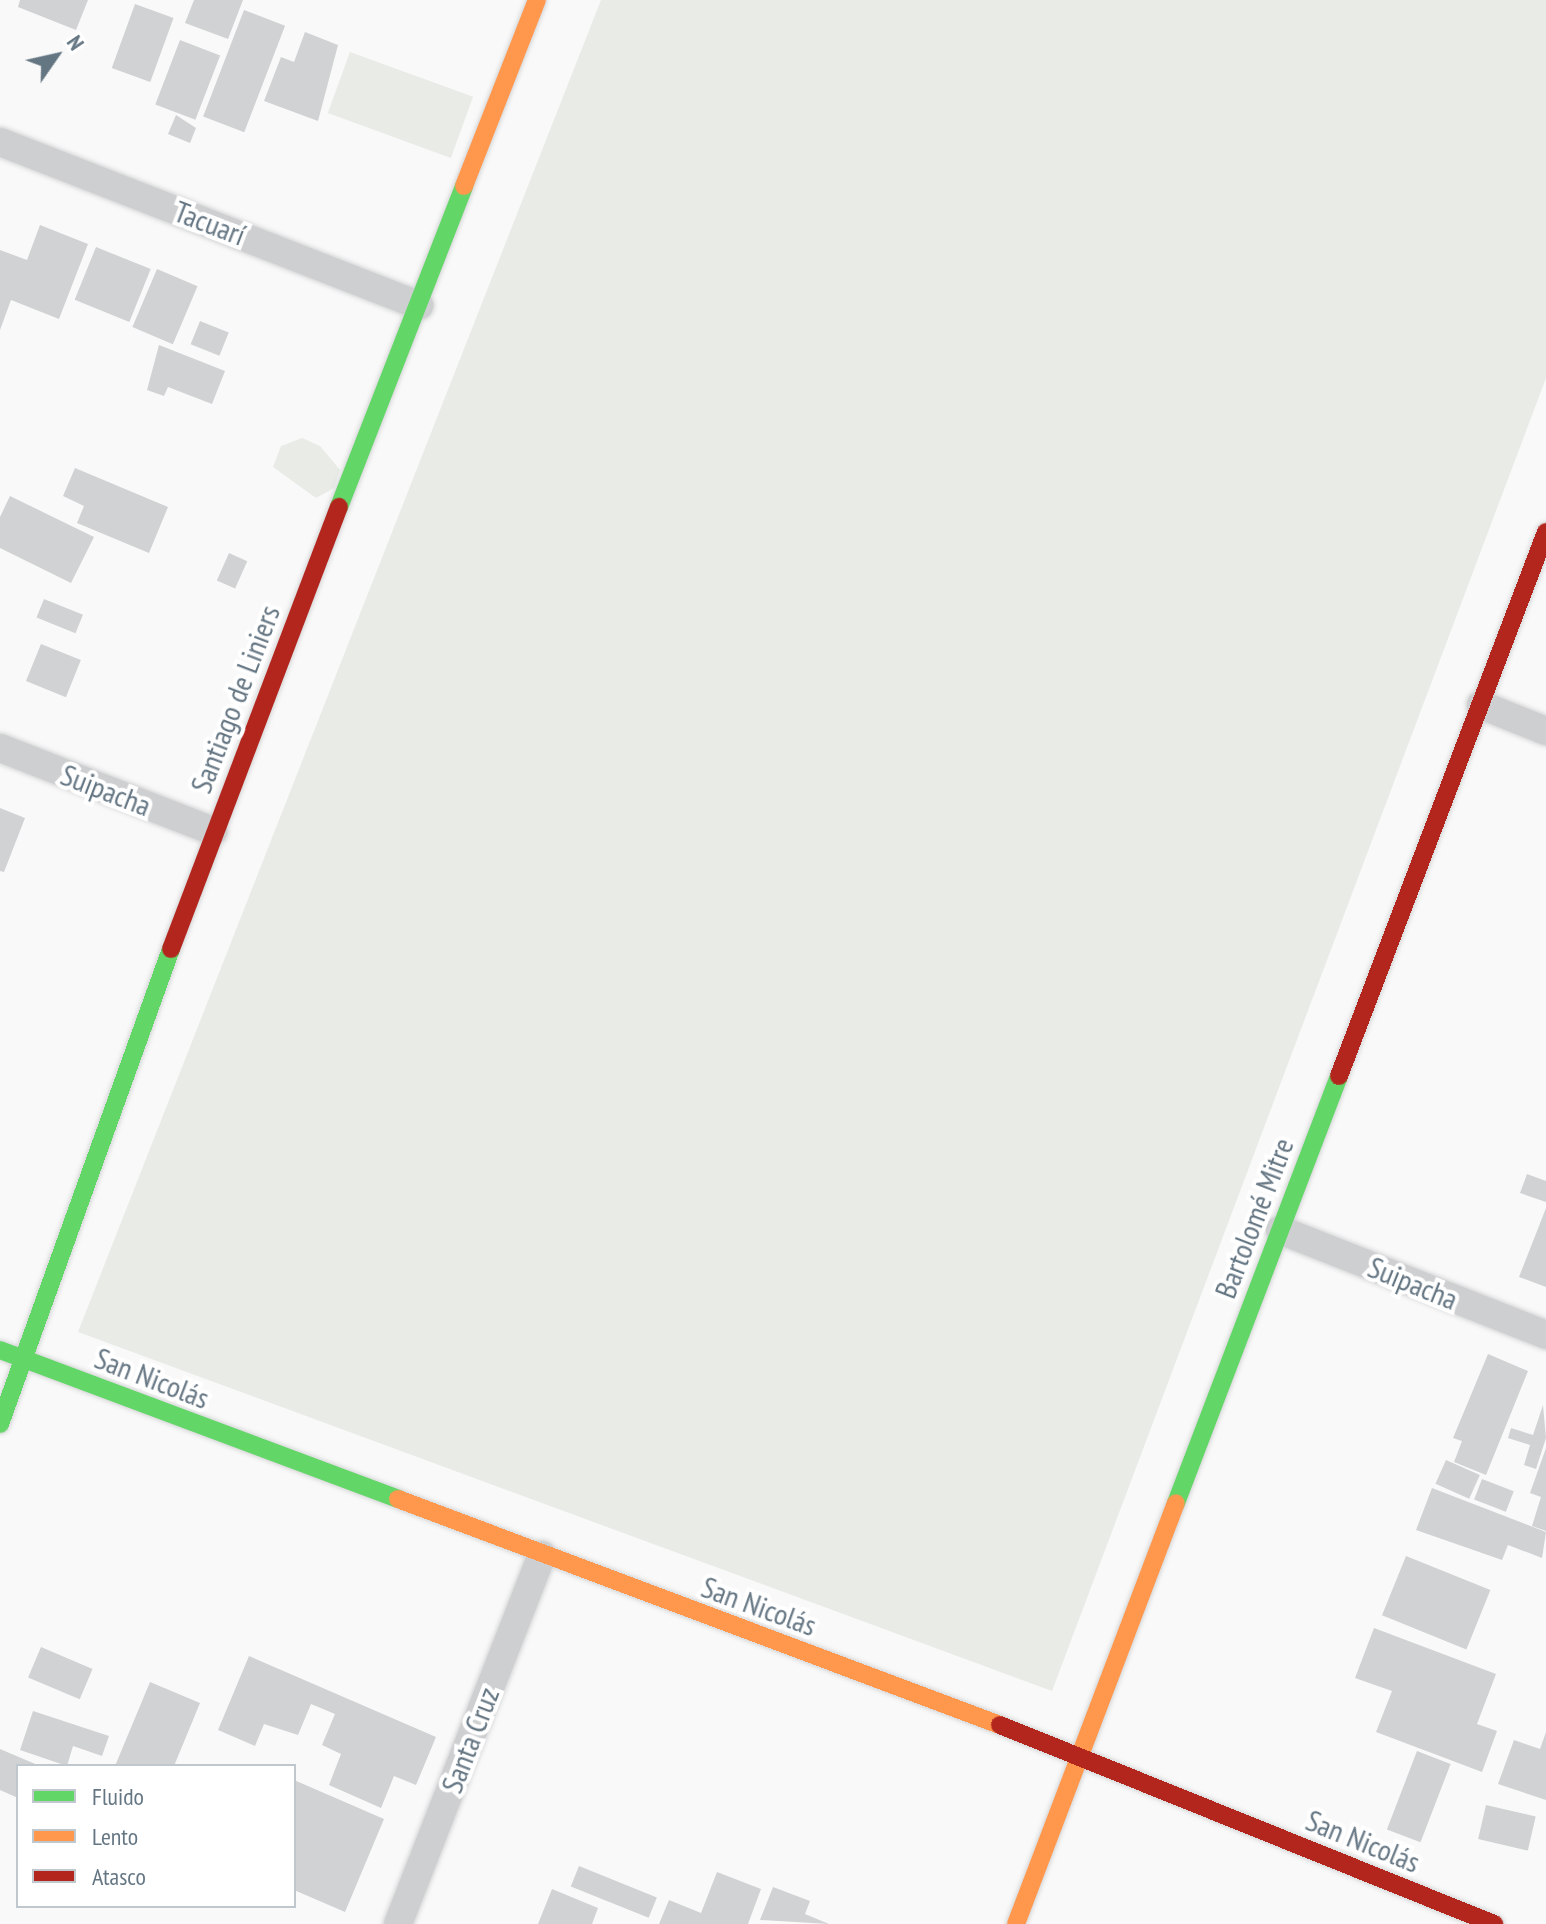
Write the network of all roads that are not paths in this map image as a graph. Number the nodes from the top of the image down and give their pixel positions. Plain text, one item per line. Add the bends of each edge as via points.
1 (537, 0) edge
2 (0, 142) edge
3 (419, 305) junction
4 (1546, 532) edge
5 (1481, 705) junction
6 (1546, 731) edge
7 (0, 748) edge
8 (213, 831) junction
9 (1280, 1230) junction
10 (1546, 1335) edge
11 (0, 1350) edge
12 (24, 1360) junction
13 (0, 1424) edge
14 (542, 1555) junction
15 (1079, 1755) junction
16 (398, 1924) edge
17 (1016, 1924) edge
18 (1494, 1924) edge

1 - 3 street, Santiago de Liniers
2 - 3 street, Tacuarí
3 - 8 street, Santiago de Liniers
4 - 5 street, Bartolomé Mitre
5 - 6 street
5 - 9 street, Bartolomé Mitre
7 - 8 street, Suipacha
8 - 12 street, Santiago de Liniers
9 - 10 street, Suipacha
9 - 15 street, Bartolomé Mitre
11 - 12 street, San Nicolás
12 - 13 street, Santiago de Liniers
12 - 14 street, San Nicolás
14 - 15 street, San Nicolás
14 - 16 street, Santa Cruz
15 - 17 street, Bartolomé Mitre
15 - 18 street, San Nicolás

